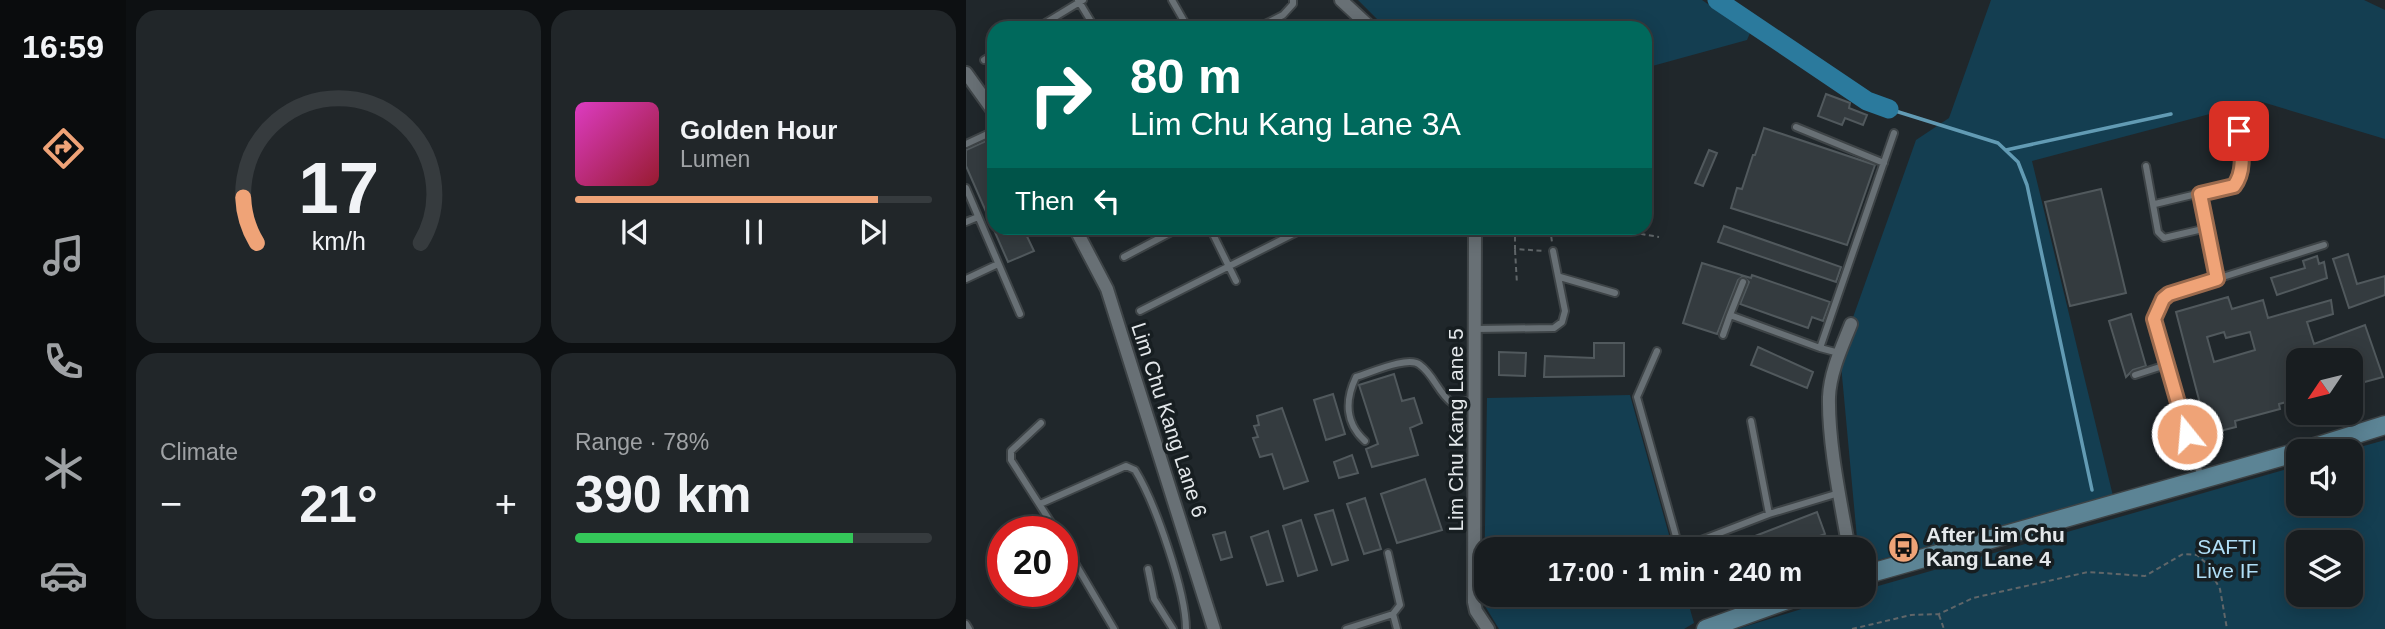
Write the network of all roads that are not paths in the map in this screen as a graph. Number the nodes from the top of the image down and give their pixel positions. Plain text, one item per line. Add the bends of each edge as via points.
1 (1172, 0) edge
2 (1293, 0) edge
3 (1342, 0) edge
4 (1080, 1) edge
5 (1048, 21) edge
6 (1091, 21) edge
7 (1184, 21) edge
8 (1271, 21) edge
9 (1364, 21) edge
10 (987, 58) edge
11 (984, 60) dead end
12 (966, 73) edge
13 (987, 103) edge
14 (1796, 127) dead end
15 (2239, 131) dead end
16 (1894, 133) dead end
17 (987, 134) edge
18 (967, 141) edge
19 (1884, 163) junction
20 (2146, 166) dead end
21 (966, 188) edge
22 (2200, 194) junction
23 (2155, 204) junction
24 (978, 217) junction
25 (966, 222) edge
26 (2207, 228) junction
27 (1079, 235) edge
28 (1166, 235) edge
29 (1214, 235) edge
30 (1291, 235) edge
31 (1475, 235) edge
32 (2324, 246) dead end
33 (1553, 251) road end
34 (1124, 257) dead end
35 (998, 264) junction
36 (1229, 266) junction
37 (1560, 277) junction
38 (966, 279) edge
39 (2217, 279) junction
40 (1236, 281) dead end
41 (1743, 282) dead end
42 (1615, 293) dead end
43 (1140, 311) dead end
44 (1020, 314) dead end
45 (1730, 316) junction
46 (1851, 324) dead end
47 (1476, 328) junction
48 (1723, 335) dead end
49 (1820, 348) junction
50 (1657, 351) dead end
51 (1839, 354) junction
52 (2166, 365) junction
53 (2135, 375) dead end
54 (1476, 400) junction
55 (1751, 421) dead end
56 (1041, 423) dead end
57 (2385, 425) edge
58 (2340, 439) edge
59 (1365, 441) dead end
60 (2286, 455) edge
61 (2202, 479) junction
62 (1839, 493) junction
63 (1040, 504) junction
64 (1769, 514) junction
65 (1047, 516) edge
66 (1676, 537) edge
67 (1712, 537) edge
68 (1847, 537) edge
69 (1388, 553) dead end
70 (1078, 568) edge
71 (1148, 569) dead end
72 (1876, 572) edge
73 (1767, 607) edge
74 (1393, 614) junction
75 (966, 624) edge
76 (969, 629) edge
77 (1114, 629) edge
78 (1173, 629) edge
79 (1186, 629) edge
80 (1214, 629) edge
81 (1346, 629) edge
82 (1397, 629) edge
83 (1488, 629) edge
84 (1706, 629) edge

1 - 7 lane
2 - 8 lane via 1283,15
3 - 9 street
4 - 5 lane
4 - 6 lane
10 - 11 lane
12 - 13 street
14 - 19 lane
15 - 22 lane via 2239,179 2234,186
16 - 19 lane
17 - 18 lane
19 - 49 lane
20 - 23 lane
21 - 24 lane
22 - 23 lane
22 - 26 lane
23 - 26 lane via 2158,232 2164,239
24 - 25 lane
24 - 35 lane
26 - 39 lane
27 - 80 street, Lim Chu Kang Lane 6 via 1107,289
28 - 34 lane
29 - 36 lane
30 - 36 lane
31 - 47 street, Lim Chu Kang Lane 5
32 - 39 lane
33 - 37 lane
35 - 38 lane
35 - 44 lane
36 - 40 lane
36 - 43 lane
37 - 42 lane
37 - 47 lane via 1564,311 1562,322 1553,328
39 - 52 lane via 2163,299 2154,319
41 - 45 lane
45 - 48 lane
45 - 49 lane
46 - 51 street
47 - 54 street, Lim Chu Kang Lane 5
49 - 51 lane
50 - 66 lane via 1637,397
51 - 62 street via 1829,397
52 - 53 lane
52 - 61 lane
54 - 59 lane via 1452,403 1420,364 1409,360 1356,377 1347,396 1352,430
54 - 83 street, Lim Chu Kang Lane 5 via 1474,602
55 - 64 lane
56 - 63 lane via 1011,451 1011,460
57 - 58 main road
60 - 61 main road
61 - 72 main road
62 - 64 lane
62 - 68 street
63 - 65 lane
63 - 79 lane via 1126,466 1135,470 1160,529 1182,598
64 - 67 lane
69 - 74 lane via 1400,606
70 - 77 lane
71 - 78 lane via 1154,599
73 - 84 main road
74 - 81 lane
74 - 82 lane
75 - 76 lane

